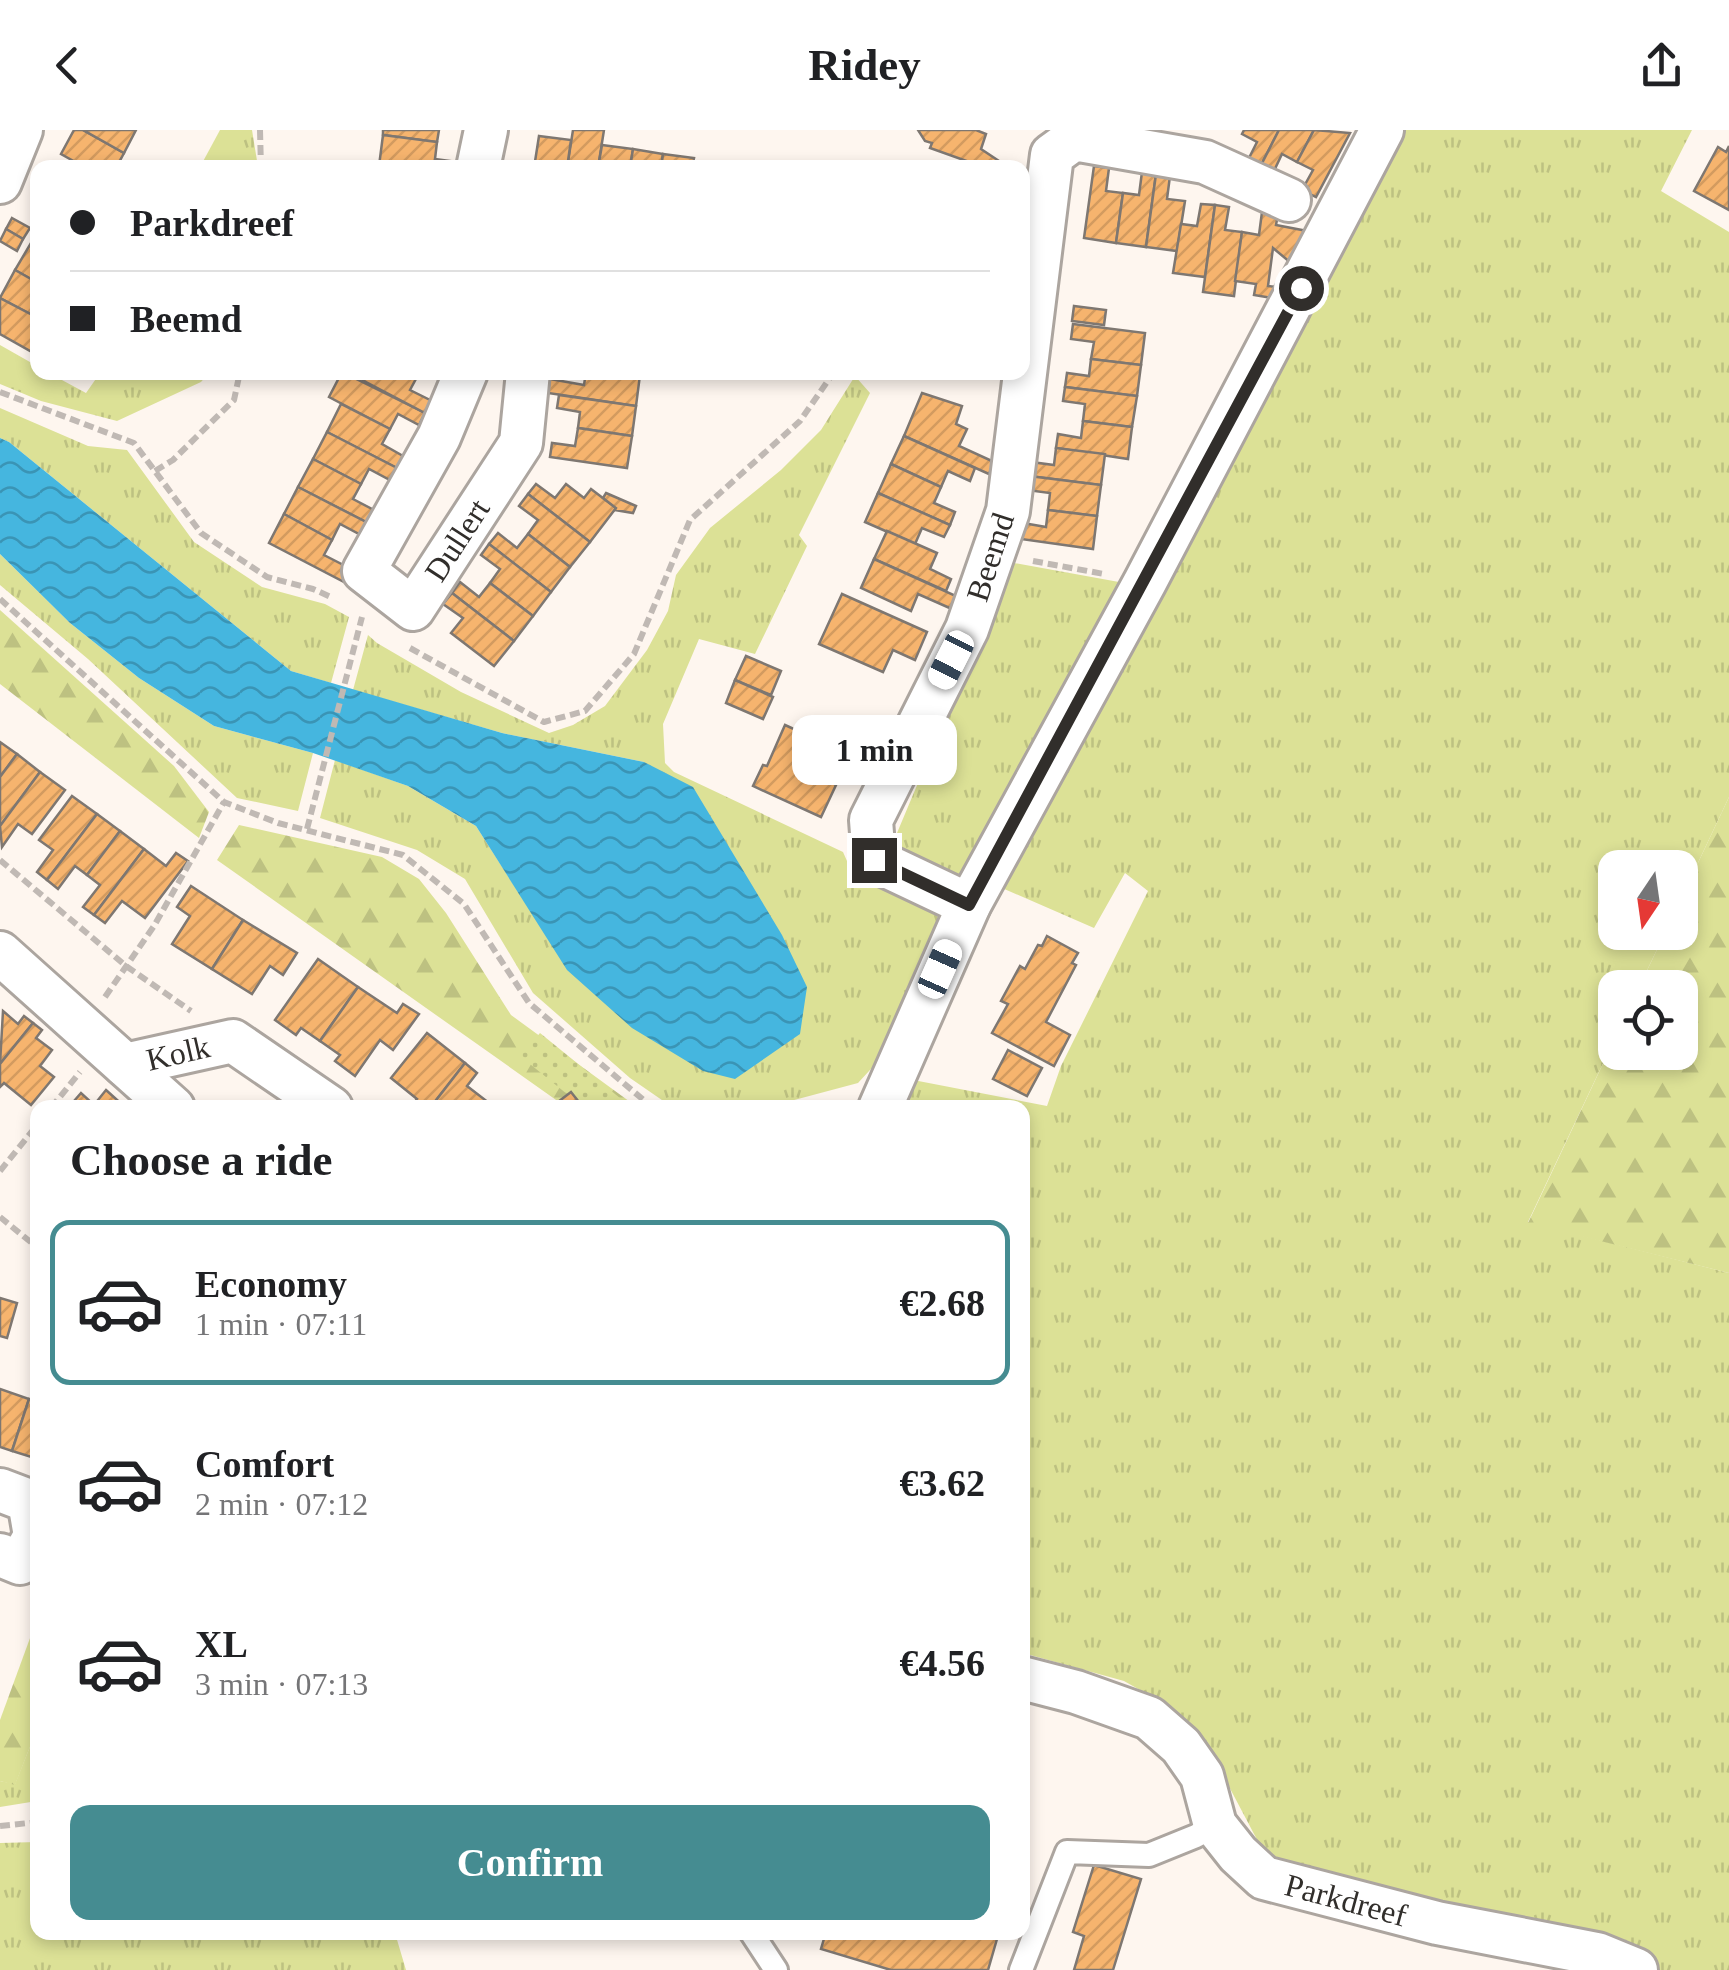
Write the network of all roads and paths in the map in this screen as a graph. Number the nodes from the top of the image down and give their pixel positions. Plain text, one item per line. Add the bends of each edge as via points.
1 (21, 130) edge
2 (260, 130) edge
3 (486, 130) edge
4 (1382, 130) edge
5 (1074, 135) edge
6 (261, 160) edge
7 (480, 160) edge
8 (0, 182) edge
9 (1289, 200) dead end
10 (1030, 316) edge
11 (238, 380) edge
12 (463, 380) edge
13 (527, 380) edge
14 (1022, 380) edge
15 (155, 471) dead end
16 (994, 553) junction
17 (1145, 582) junction
18 (0, 598) edge
19 (363, 612) dead end
20 (224, 802) junction
21 (307, 829) junction
22 (0, 860) edge
23 (969, 905) junction
24 (0, 953) edge
25 (126, 966) junction
26 (84, 1028) junction
27 (238, 1044) junction
28 (125, 1065) junction
29 (164, 1100) edge
30 (319, 1100) edge
31 (644, 1100) edge
32 (882, 1100) edge
33 (30, 1134) edge
34 (0, 1171) edge
35 (0, 1217) edge
36 (30, 1241) edge
37 (0, 1490) edge
38 (30, 1510) edge
39 (30, 1545) edge
40 (0, 1555) edge
41 (1030, 1680) edge
42 (30, 1823) edge
43 (1215, 1825) junction
44 (0, 1826) edge
45 (756, 1940) edge
46 (776, 1970) edge
47 (1022, 1970) edge
48 (1636, 1970) edge

1 - 8 street
2 - 6 path
3 - 7 street
4 - 17 street
5 - 9 street, Beemd via 1204,162
5 - 10 street, Beemd via 1052,155
11 - 15 path via 234,400
12 - 13 street, Dullert via 439,437 364,571 413,609 521,443
14 - 16 street, Beemd via 1008,512
16 - 17 path
16 - 23 street, Beemd via 967,628 871,820 874,860
17 - 23 street
18 - 20 path
19 - 21 path
20 - 21 path
20 - 25 path
21 - 31 path via 403,855 464,904 529,1003
22 - 25 path
23 - 32 street
24 - 26 street, Kolk
25 - 26 path
25 - 27 path
26 - 28 street, Kolk
27 - 28 street, Kolk
27 - 30 street, Kolk
28 - 29 street, Kolk
33 - 34 path
35 - 36 path
37 - 38 street via 28,1500
39 - 40 street via 20,1563
41 - 43 street, Parkdreef via 1148,1718 1181,1746 1202,1776
42 - 44 path
43 - 47 lane via 1149,1855 1066,1852
43 - 48 street, Parkdreef via 1264,1878 1437,1924 1596,1954
45 - 46 lane

